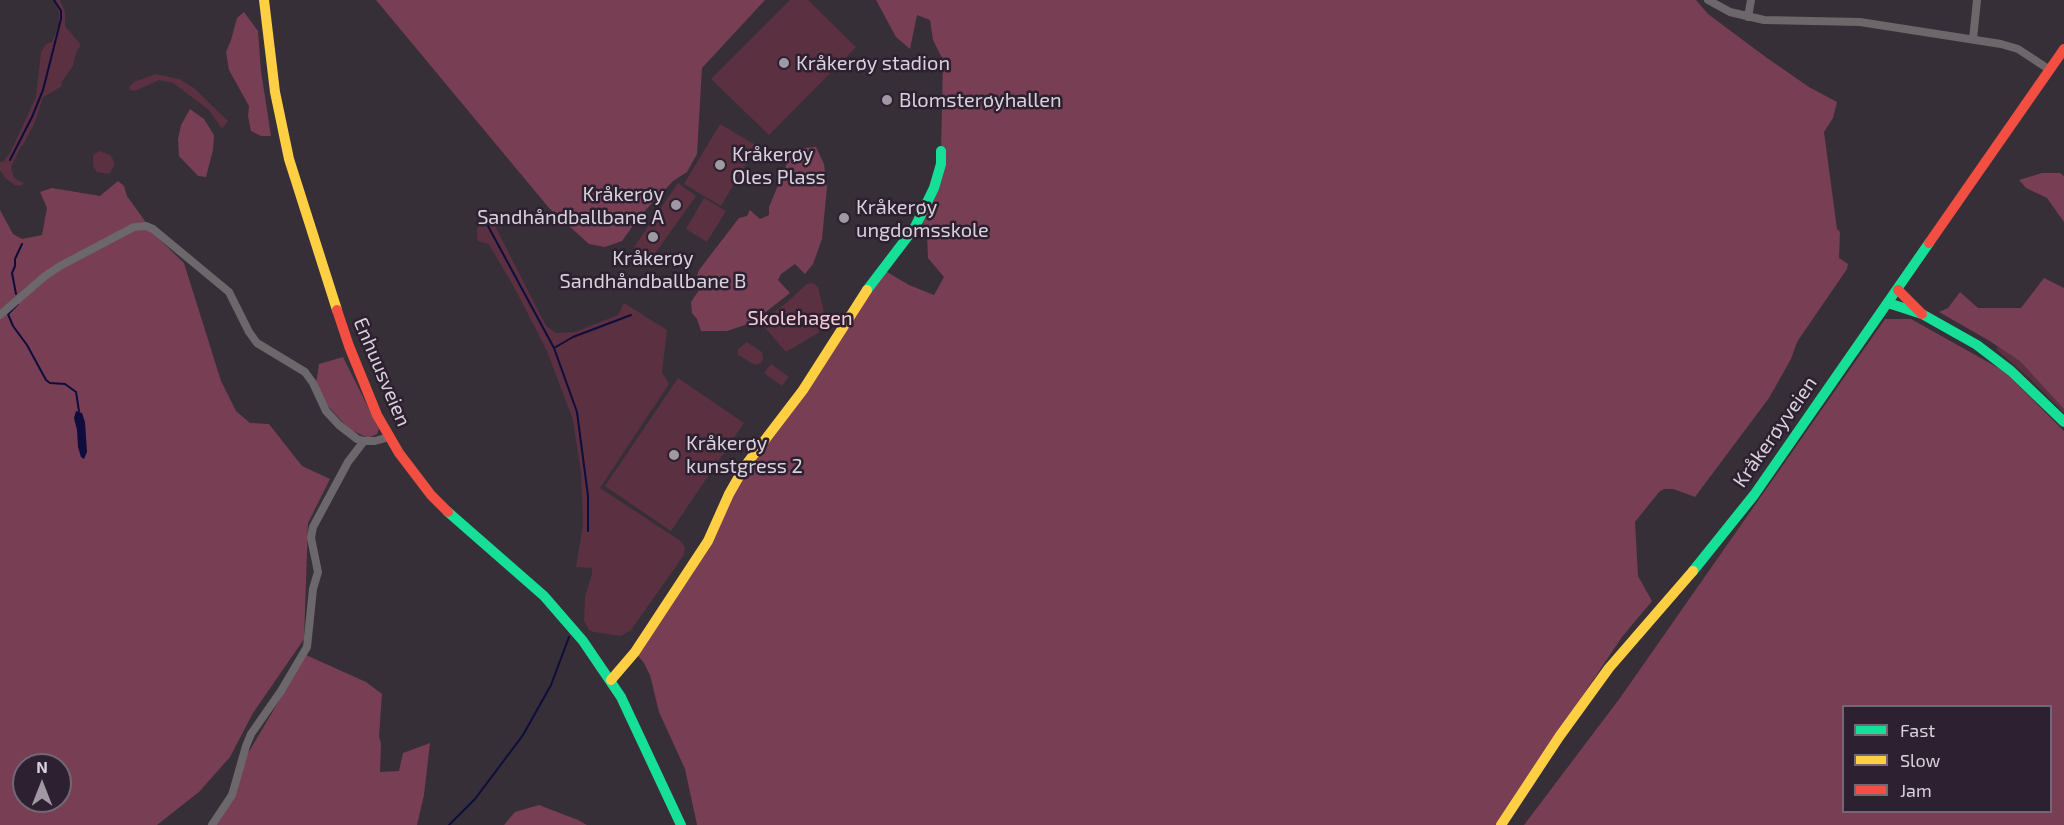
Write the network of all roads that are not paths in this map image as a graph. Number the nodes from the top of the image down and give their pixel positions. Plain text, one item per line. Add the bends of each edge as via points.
1 (264, 0) edge
2 (1708, 0) edge
3 (1751, 0) edge
4 (1977, 0) edge
5 (1748, 17) junction
6 (1973, 39) junction
7 (2064, 50) edge
8 (2050, 70) junction
9 (940, 151) dead end
10 (1898, 290) junction
11 (1888, 303) junction
12 (1922, 314) junction
13 (0, 315) edge
14 (2064, 422) edge
15 (388, 437) junction
16 (364, 441) junction
17 (611, 680) junction
18 (212, 825) edge
19 (681, 825) edge
20 (1501, 825) edge

1 - 15 main road, Enhuusveien via 275,92 289,159 356,367
2 - 5 street
3 - 5 street
4 - 6 street
5 - 6 street via 1860,22
6 - 8 street via 2018,49
7 - 8 main road, Kråkerøyveien
8 - 10 main road, Kråkerøyveien
9 - 17 main road via 941,164 934,188 915,227 865,292 803,390 745,466 708,541 635,652
10 - 11 main road, Kråkerøyveien
10 - 12 main road
11 - 12 main road
11 - 20 main road, Kråkerøyveien via 1754,495 1583,702
12 - 14 main road via 1992,355
13 - 16 street via 60,266 134,227 146,226 220,283 257,343 305,372 326,411 351,435
15 - 16 street
15 - 17 main road, Enhuusveien via 431,495 569,623
16 - 18 street via 348,462 314,527 311,538 318,572 307,647 251,734 232,795
17 - 19 main road, Enhuusveien

